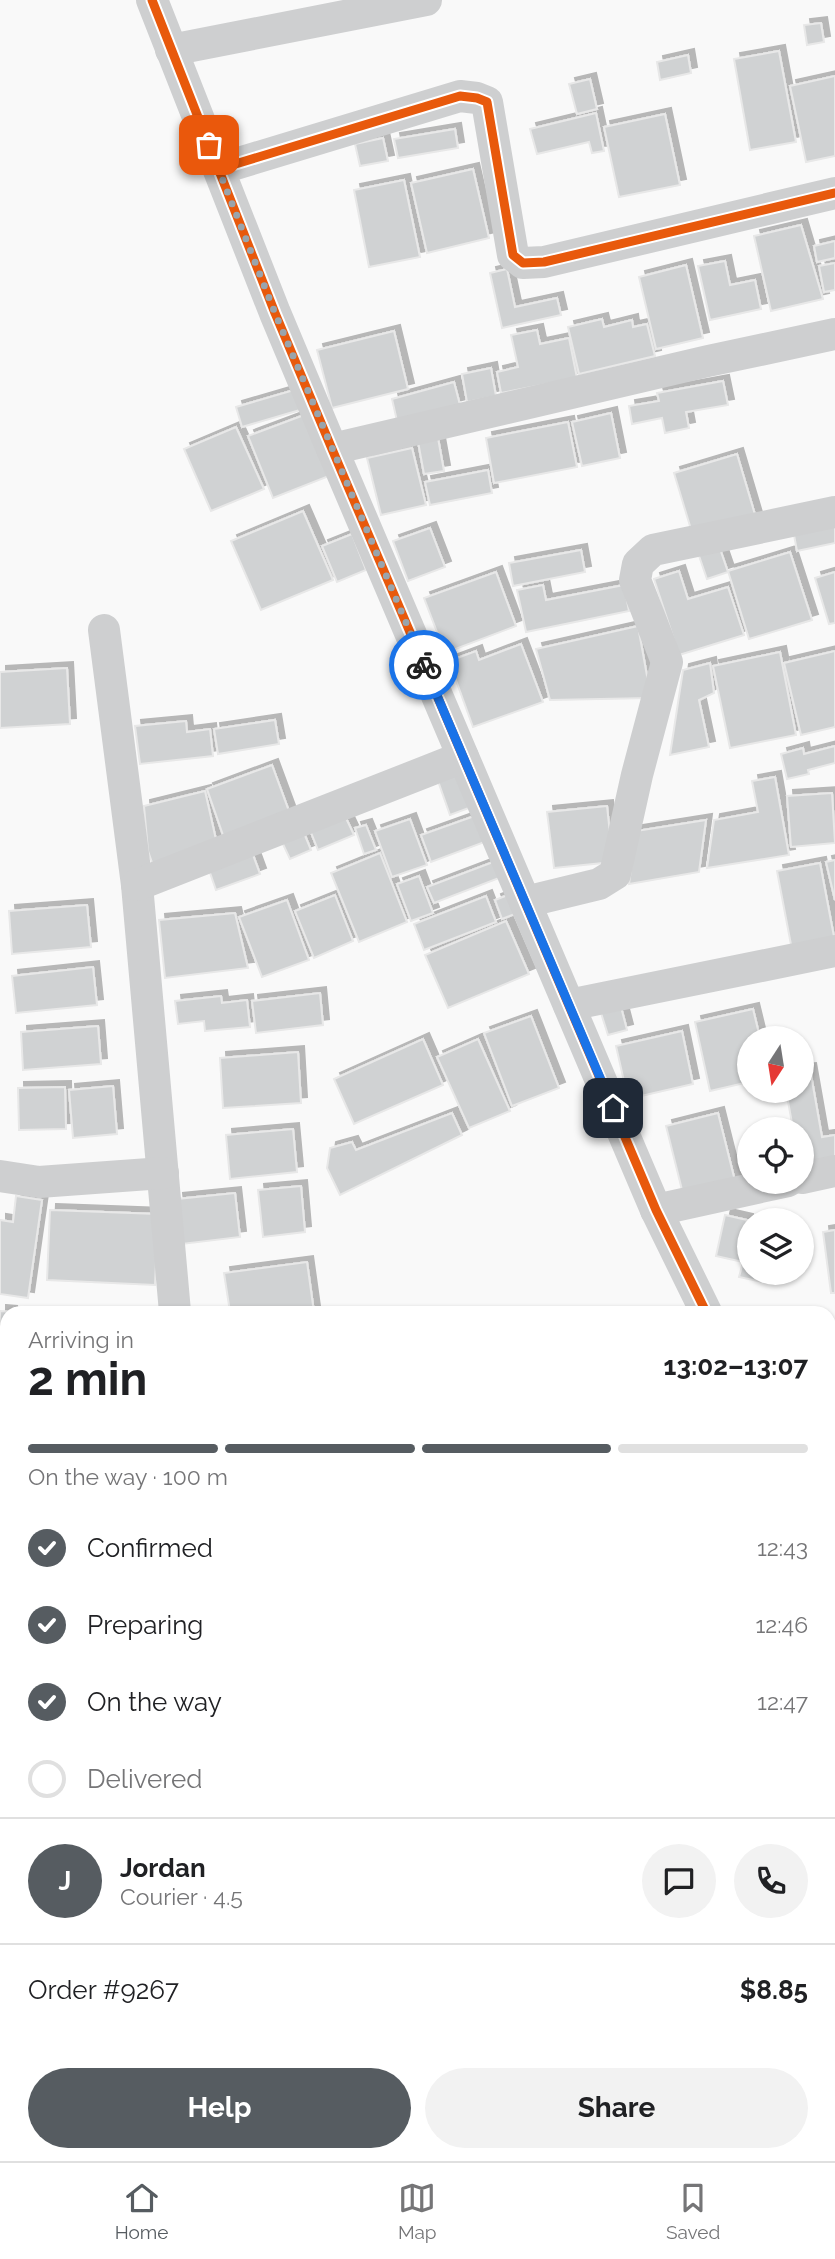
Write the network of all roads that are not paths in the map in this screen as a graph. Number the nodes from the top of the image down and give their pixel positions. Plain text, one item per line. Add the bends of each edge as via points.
1 (152, 0) edge
2 (426, 0) edge
3 (171, 50) junction
4 (219, 169) junction
5 (835, 193) edge
6 (835, 334) edge
7 (331, 449) junction
8 (835, 512) edge
9 (104, 630) dead end
10 (463, 757) junction
11 (137, 885) junction
12 (525, 902) junction
13 (835, 951) edge
14 (569, 1005) junction
15 (835, 1171) edge
16 (163, 1173) junction
17 (814, 1175) edge
18 (0, 1176) edge
19 (737, 1192) edge
20 (656, 1210) junction
21 (174, 1306) edge
22 (703, 1306) edge

1 - 3 street
2 - 3 street
3 - 4 street
4 - 5 street via 460,96 487,102 513,255 523,263 544,262
4 - 7 street
6 - 7 street
7 - 10 street
8 - 12 street via 653,550 638,564 635,580 667,662 615,874 599,884
9 - 11 street
10 - 11 street
10 - 12 street
11 - 16 street
12 - 14 street
13 - 14 street
14 - 20 street
15 - 17 street
16 - 18 street via 39,1182
16 - 21 street
19 - 20 street
20 - 22 street

